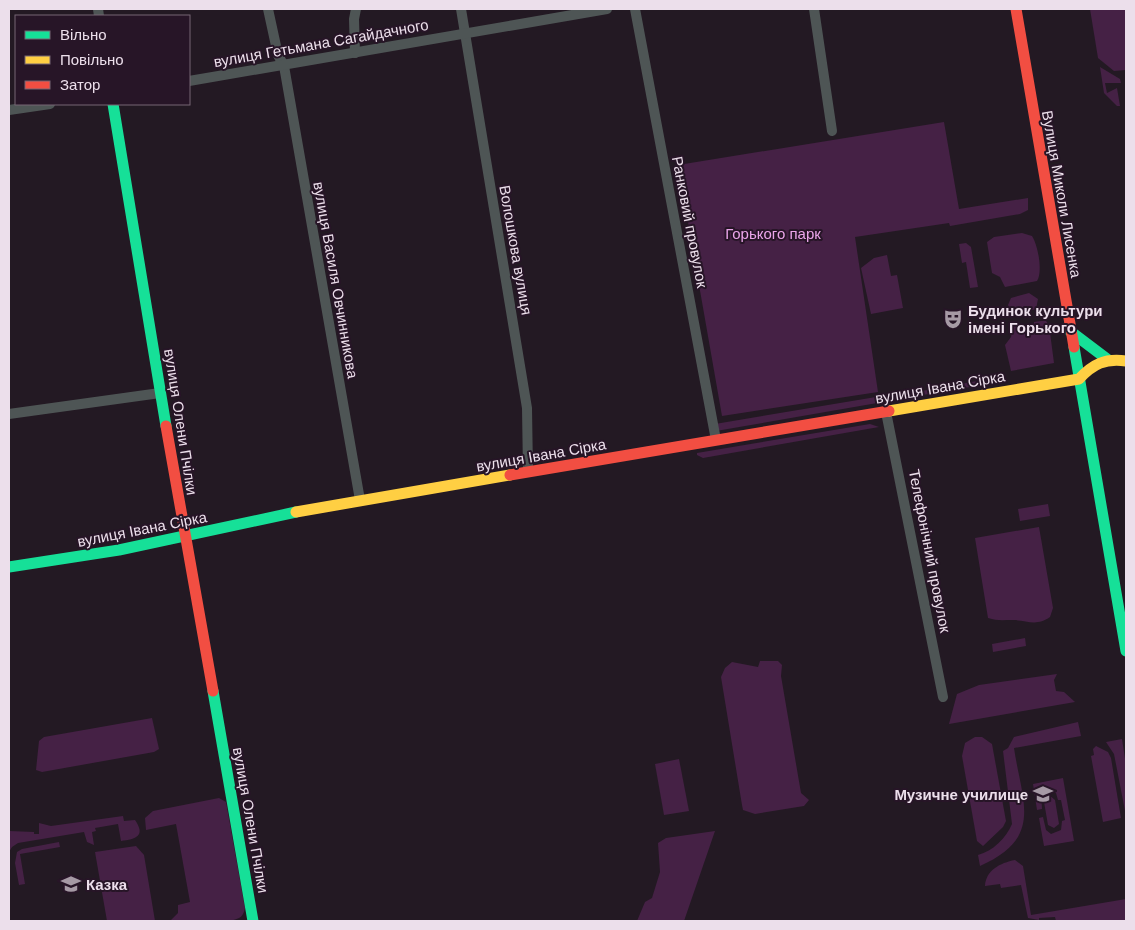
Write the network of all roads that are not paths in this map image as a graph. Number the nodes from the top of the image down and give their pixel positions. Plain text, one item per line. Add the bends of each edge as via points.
1 (268, 9) edge
2 (356, 9) edge
3 (462, 9) edge
4 (607, 9) edge
5 (635, 9) edge
6 (814, 9) edge
7 (1016, 9) edge
8 (464, 34) junction
9 (355, 53) junction
10 (284, 66) junction
11 (190, 81) edge
12 (43, 105) edge
13 (113, 105) edge
14 (9, 110) edge
15 (832, 131) dead end
16 (1070, 331) junction
17 (1106, 358) junction
18 (1126, 361) edge
19 (1079, 379) junction
20 (160, 393) junction
21 (886, 412) junction
22 (9, 414) edge
23 (716, 440) junction
24 (528, 472) junction
25 (360, 500) junction
26 (185, 536) junction
27 (9, 567) edge
28 (1123, 623) edge
29 (1126, 651) edge
30 (942, 696) dead end
31 (253, 921) edge

1 - 10 street, вулиця Василя Овчинникова via 278,55
2 - 9 street
3 - 8 street, Волошкова вулиця
4 - 8 street, вулиця Гетьмана Сагайдачного
5 - 23 street, Ранковий провулок
6 - 15 street
7 - 16 street, Вулиця Миколи Лисенка
8 - 9 street, вулиця Гетьмана Сагайдачного
8 - 24 street, Волошкова вулиця via 527,408
9 - 10 street, вулиця Гетьмана Сагайдачного
10 - 11 street, вулиця Гетьмана Сагайдачного
10 - 25 street, вулиця Василя Овчинникова
12 - 14 street
13 - 20 street, вулиця Олени Пчілки
16 - 17 street
16 - 19 street, Вулиця Миколи Лисенка
17 - 18 street
17 - 19 street
19 - 21 street, вулиця Івана Сірка
19 - 28 street, Вулиця Миколи Лисенка
20 - 22 street
20 - 26 street, вулиця Олени Пчілки
21 - 23 street, вулиця Івана Сірка
21 - 30 street, Телефонічний провулок
23 - 24 street, вулиця Івана Сірка
24 - 25 street, вулиця Івана Сірка
25 - 26 street, вулиця Івана Сірка
26 - 27 street, вулиця Івана Сірка
26 - 31 street, вулиця Олени Пчілки
28 - 29 street, Вулиця Миколи Лисенка

